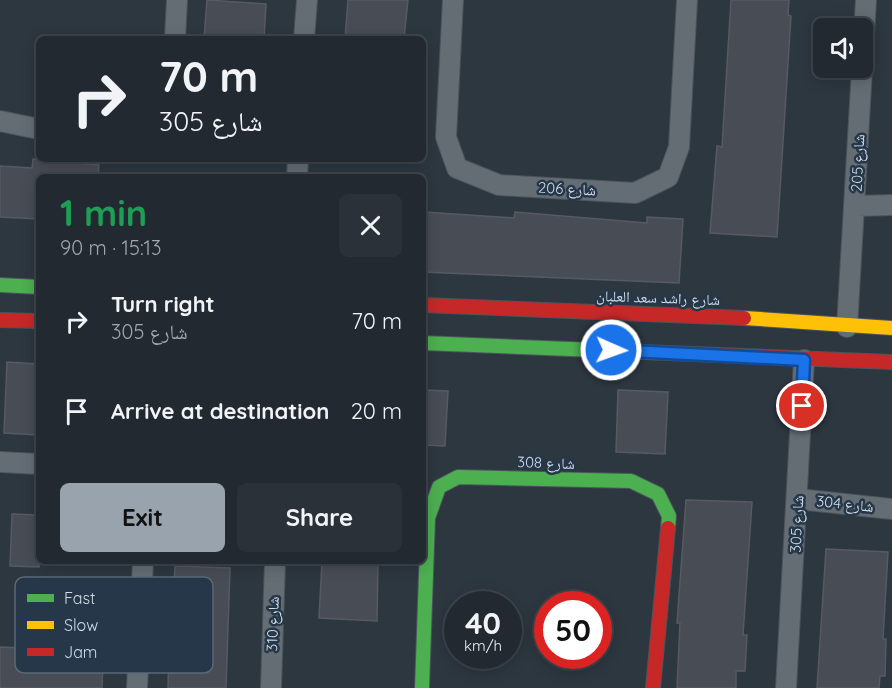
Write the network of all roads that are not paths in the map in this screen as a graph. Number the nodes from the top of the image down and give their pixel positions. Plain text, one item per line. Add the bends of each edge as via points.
1 (177, 0) edge
2 (307, 0) edge
3 (453, 0) edge
4 (687, 0) edge
5 (866, 0) edge
6 (175, 36) edge
7 (304, 36) edge
8 (0, 121) edge
9 (36, 128) edge
10 (892, 205) edge
11 (856, 206) junction
12 (0, 285) edge
13 (36, 287) edge
14 (426, 305) edge
15 (711, 316) junction
16 (0, 320) edge
17 (36, 321) edge
18 (847, 327) junction
19 (892, 328) edge
20 (426, 343) edge
21 (705, 354) junction
22 (804, 360) junction
23 (892, 362) edge
24 (0, 462) edge
25 (36, 464) edge
26 (798, 499) junction
27 (892, 508) edge
28 (276, 564) edge
29 (138, 673) edge
30 (137, 688) edge
31 (271, 688) edge
32 (422, 688) edge
33 (653, 688) edge
34 (786, 688) edge

1 - 6 street
2 - 7 street
3 - 4 street, شارع 206 via 446,136 457,168 499,185 635,193 668,177 680,147
5 - 11 street, شارع 205
8 - 9 street
10 - 11 street
11 - 18 street, شارع 205
12 - 13 main road
14 - 15 main road, شارع راشد سعد العلبان
15 - 18 main road, شارع راشد سعد العلبان
15 - 21 main road via 720,325 720,337 716,348
16 - 17 main road
18 - 19 main road, شارع راشد سعد العلبان
20 - 21 main road
21 - 22 main road
22 - 23 main road
22 - 26 street, شارع 305
24 - 25 street
26 - 27 street, شارع 304
26 - 34 street, شارع 305
28 - 31 street, شارع 310
29 - 30 street
32 - 33 main road, شارع 308 via 428,518 440,487 458,477 631,481 658,494 669,516

